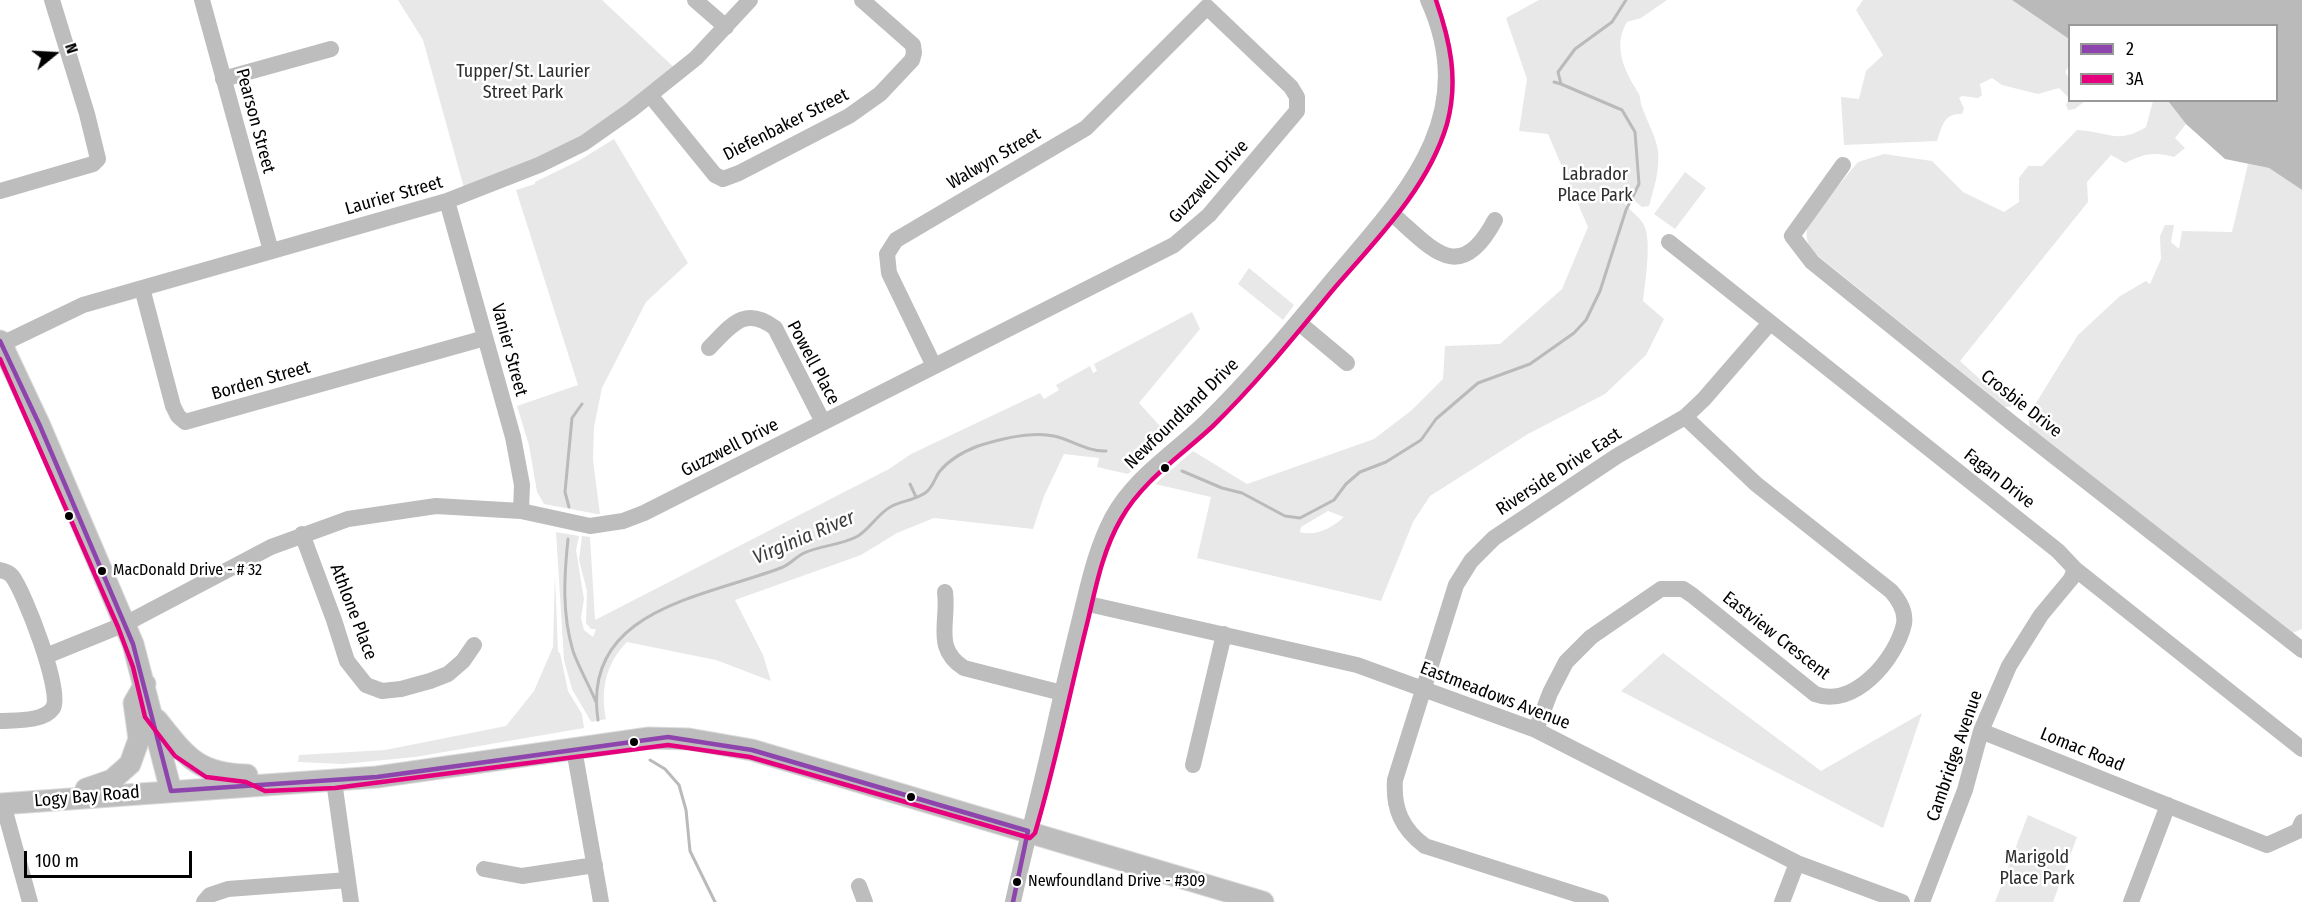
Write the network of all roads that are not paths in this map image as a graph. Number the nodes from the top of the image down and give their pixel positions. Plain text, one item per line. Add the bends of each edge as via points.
1 (52, 0) edge
2 (202, 0) edge
3 (695, 0) edge
4 (750, 0) edge
5 (862, 0) edge
6 (1428, 0) edge
7 (726, 27) junction
8 (331, 49) dead end
9 (223, 79) junction
10 (650, 95) junction
11 (1297, 97) joint
12 (1843, 165) dead end
13 (0, 191) edge
14 (447, 201) junction
15 (1390, 212) junction
16 (1495, 220) dead end
17 (1669, 242) dead end
18 (271, 251) junction
19 (142, 288) junction
20 (1298, 322) junction
21 (1769, 324) junction
22 (485, 338) junction
23 (1, 342) edge
24 (709, 348) dead end
25 (1347, 363) dead end
26 (934, 366) junction
27 (1685, 417) junction
28 (823, 422) junction
29 (521, 511) junction
30 (302, 534) junction
31 (2075, 569) junction
32 (0, 570) edge
33 (945, 592) dead end
34 (1084, 603) junction
35 (125, 624) junction
36 (1224, 634) junction
37 (474, 645) dead end
38 (2302, 650) edge
39 (46, 656) junction
40 (145, 684) junction
41 (1424, 689) junction
42 (1062, 693) junction
43 (152, 714) junction
44 (0, 722) edge
45 (1536, 730) junction
46 (1981, 731) junction
47 (582, 747) junction
48 (2302, 749) edge
49 (1194, 765) dead end
50 (334, 781) junction
51 (267, 784) junction
52 (171, 791) junction
53 (69, 797) junction
54 (1, 804) edge
55 (2168, 805) junction
56 (2302, 822) edge
57 (1028, 831) junction
58 (1797, 862) junction
59 (595, 865) junction
60 (484, 869) dead end
61 (348, 880) junction
62 (30, 902) edge
63 (204, 902) edge
64 (351, 902) edge
65 (600, 902) edge
66 (1013, 902) edge
67 (1263, 902) edge
68 (1600, 902) edge
69 (1782, 902) edge
70 (1902, 902) edge
71 (1922, 902) edge
72 (2131, 902) edge

1 - 13 street via 98,159 93,164
2 - 9 street, Pearson Street
3 - 7 street
4 - 7 street, Laurier Street
5 - 10 street, Diefenbaker Street via 913,45 912,60 880,94 849,116 739,173 723,179 716,175
6 - 15 street, Newfoundland Drive via 1445,59 1441,114 1423,164
7 - 10 street, Laurier Street via 696,58
8 - 9 street
9 - 18 street, Pearson Street
10 - 14 street, Laurier Street via 607,128 565,153
11 - 26 street, Guzzwell Drive via 1297,111 1289,122 1188,235 1160,253
11 - 26 street, Walwyn Street via 1207,7 1086,128 896,240 887,254 889,273
12 - 38 street, Crosbie Drive via 1792,236 1812,262
14 - 18 street, Laurier Street
14 - 22 street, Vanier Street
15 - 16 street via 1448,257 1464,258 1483,243
15 - 20 street, Newfoundland Drive
17 - 21 street, Fagan Drive
18 - 19 street, Laurier Street
19 - 22 street, Borden Street via 173,406 185,422
19 - 23 street, Laurier Street via 60,314
20 - 25 street
20 - 34 street, Newfoundland Drive via 1234,394 1125,498 1101,542
21 - 27 street, Riverside Drive East
21 - 31 street, Fagan Drive via 2049,543
22 - 29 street, Vanier Street via 519,461
23 - 35 main road
24 - 28 street, Powell Place via 732,325 747,317 762,319 776,328
26 - 28 street, Guzzwell Drive
27 - 41 street, Riverside Drive East via 1582,479 1479,552 1456,585
27 - 45 street, Eastview Crescent via 1756,484 1899,599 1904,612 1899,636 1864,686 1827,699 1815,694 1683,589 1661,589 1578,649 1558,676
28 - 29 street, Guzzwell Drive via 623,521 587,525
29 - 30 street, Guzzwell Drive via 467,506 403,509 348,519
30 - 35 street, Guzzwell Drive via 225,569
30 - 37 street, Athlone Place via 346,661 366,685 382,691 430,681 448,674
31 - 46 street, Cambridge Avenue via 2022,642
31 - 48 street, Fagan Drive
32 - 39 street via 6,571 16,583
33 - 42 street via 944,641 951,659 964,668
34 - 36 street, Eastmeadows Avenue
34 - 42 street, Newfoundland Drive
35 - 39 street, Guzzwell Drive
35 - 40 main road
36 - 41 street, Eastmeadows Avenue via 1357,665
36 - 49 street
39 - 44 street via 56,692 53,708 36,718
40 - 43 main road
40 - 53 main road via 135,703 140,739 130,765 112,780
41 - 45 street, Eastmeadows Avenue
41 - 68 street, Riverside Drive East via 1395,788 1398,816 1410,834 1440,853
42 - 57 street, Newfoundland Drive
43 - 51 main road via 180,751 194,762 209,770 248,775
43 - 52 main road
45 - 58 street, Eastmeadows Avenue
46 - 55 street, Lomac Road
46 - 71 street, Cambridge Avenue via 1965,790
47 - 50 main road, Logy Bay Road
47 - 57 main road, Logy Bay Road via 649,738 689,739 752,750
47 - 59 street
50 - 51 main road, Logy Bay Road
50 - 61 street
51 - 52 main road, Logy Bay Road
52 - 53 main road, Logy Bay Road
53 - 54 main road, Logy Bay Road
54 - 62 street
55 - 56 street via 2267,845 2298,831
55 - 72 street
57 - 66 street, Newfoundland Drive
57 - 67 main road, Logy Bay Road
58 - 69 street
58 - 70 street, Eastmeadows Avenue
59 - 60 street via 522,876
59 - 65 street
61 - 63 street via 228,889 210,895
61 - 64 street

